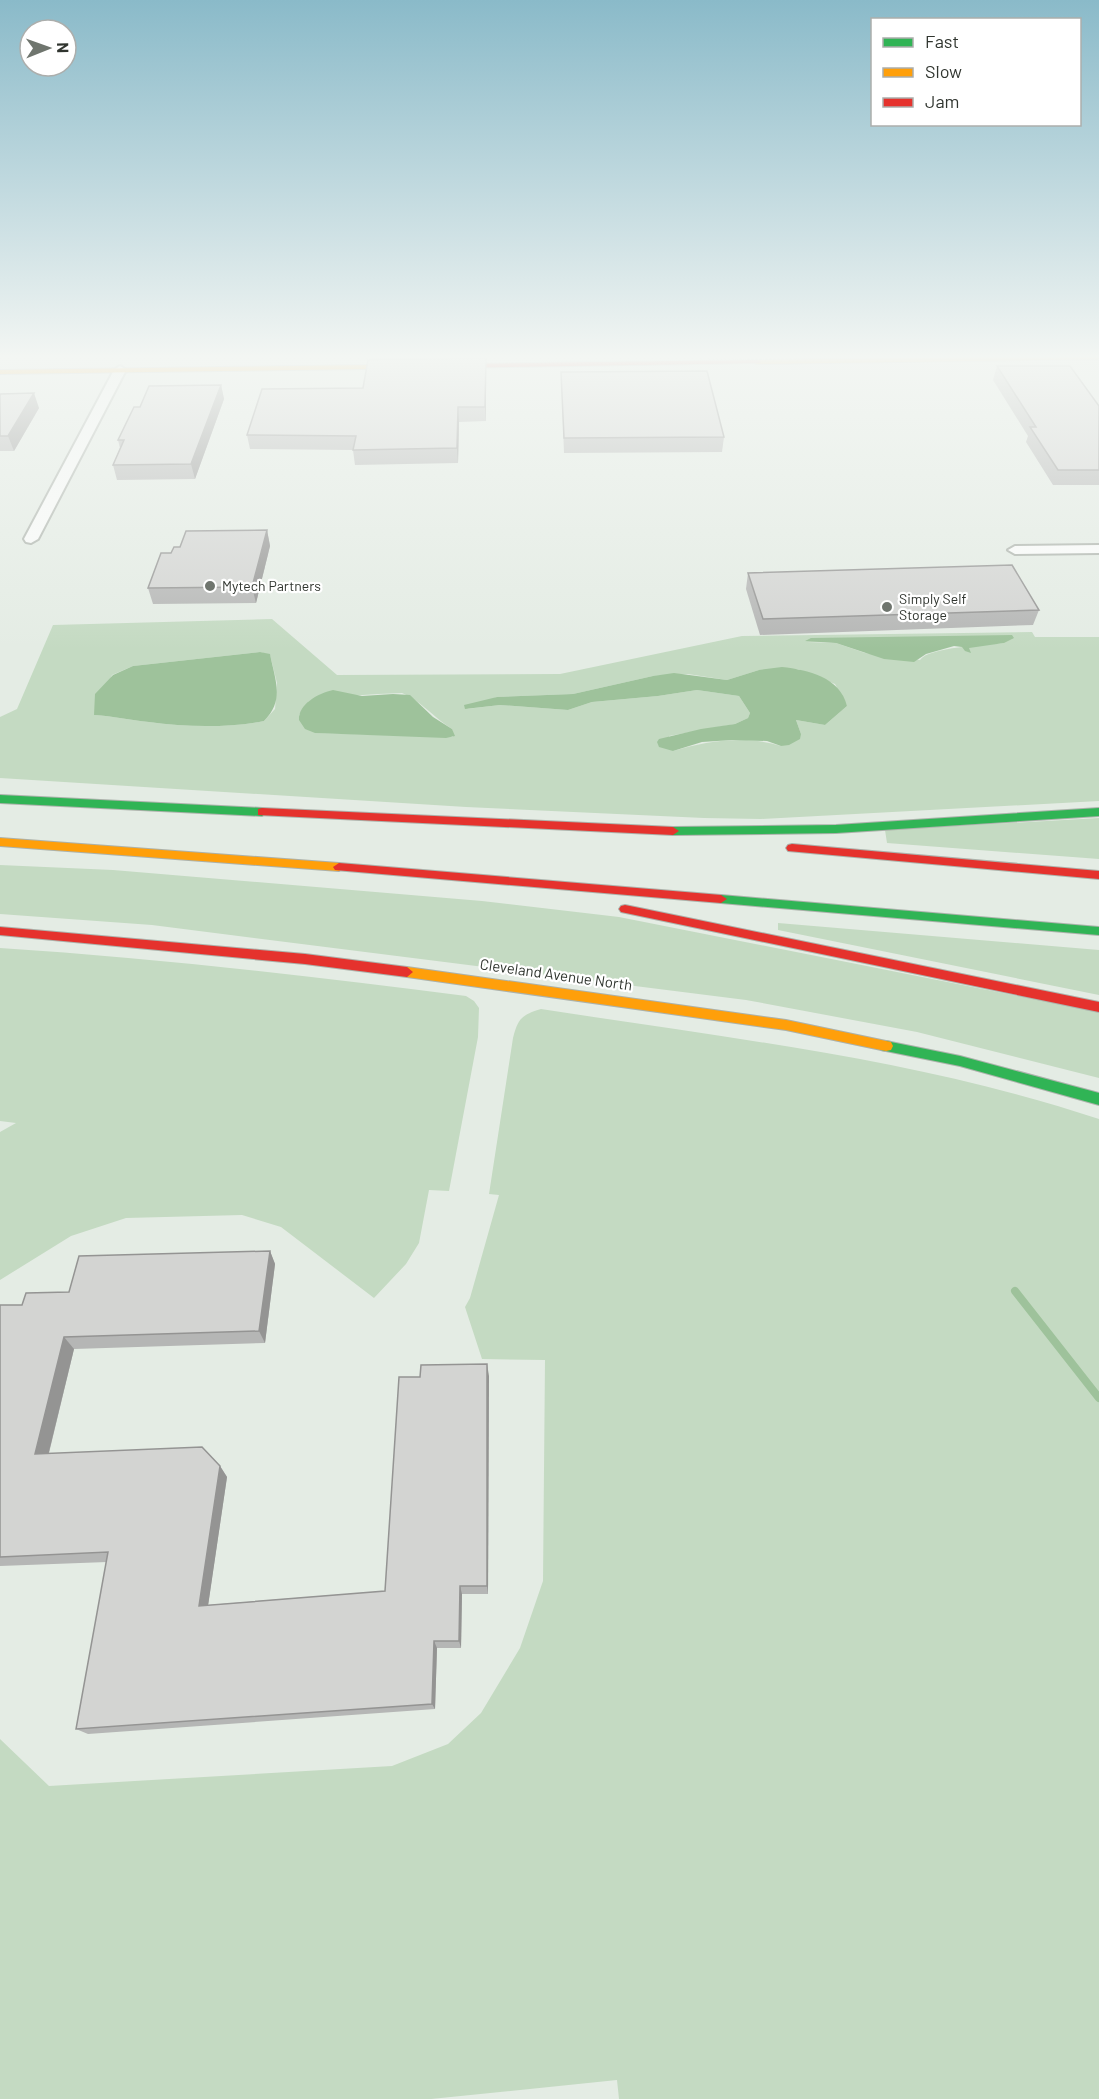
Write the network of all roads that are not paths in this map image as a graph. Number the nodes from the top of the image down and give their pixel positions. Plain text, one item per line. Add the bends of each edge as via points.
1 (76, 453) edge
2 (31, 538) dead end
3 (1099, 549) edge
4 (1015, 550) dead end
5 (0, 799) edge
6 (1099, 812) edge
7 (578, 829) junction
8 (0, 842) edge
9 (744, 844) dead end
10 (779, 847) dead end
11 (1099, 875) edge
12 (479, 879) junction
13 (0, 931) edge
14 (1099, 931) edge
15 (1099, 1006) edge
16 (1099, 1099) edge

1 - 2 street
3 - 4 street
5 - 7 main road
6 - 7 main road via 824,829
7 - 9 main road
8 - 12 main road
10 - 11 main road
12 - 14 main road
12 - 15 main road
13 - 16 main road, Cleveland Avenue North via 316,960 786,1025 960,1061

